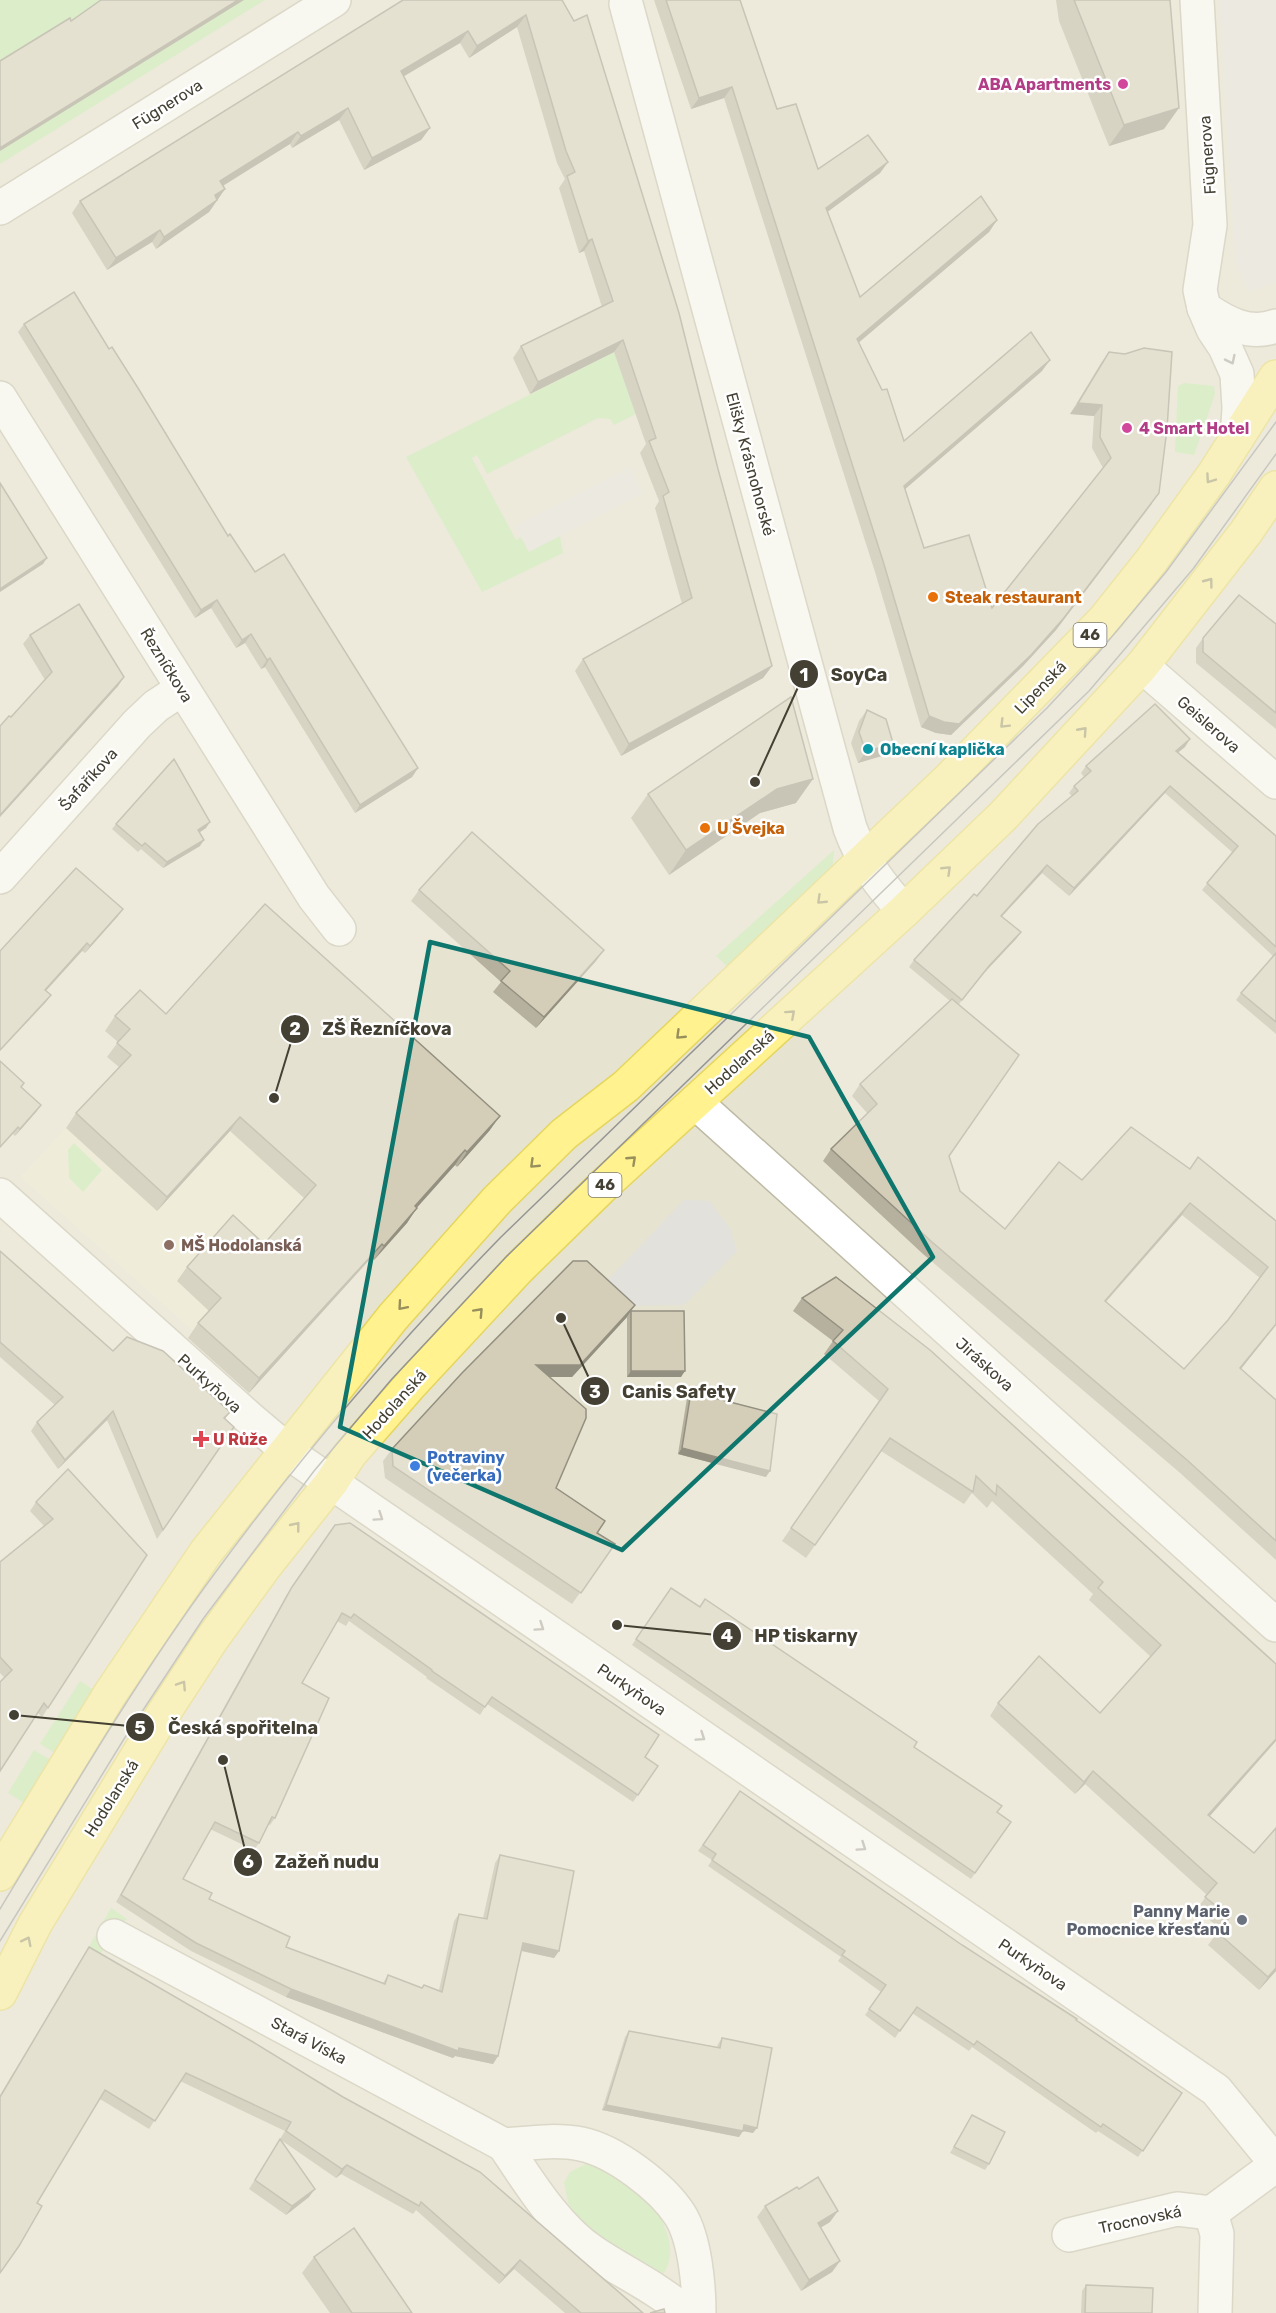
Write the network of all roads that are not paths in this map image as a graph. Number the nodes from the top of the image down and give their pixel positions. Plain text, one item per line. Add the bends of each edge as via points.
1 (334, 0) edge
2 (1197, 0) edge
3 (626, 4) dead end
4 (0, 208) edge
5 (1204, 308) junction
6 (1276, 326) edge
7 (1276, 377) edge
8 (0, 398) edge
9 (1237, 438) junction
10 (1276, 488) edge
11 (1142, 666) junction
12 (182, 689) junction
13 (1276, 782) edge
14 (864, 859) junction
15 (0, 876) edge
16 (904, 911) junction
17 (339, 929) dead end
18 (695, 1102) junction
19 (0, 1195) edge
20 (287, 1449) junction
21 (331, 1484) junction
22 (1276, 1625) edge
23 (0, 1874) edge
24 (114, 1936) dead end
25 (0, 1993) edge
26 (504, 2145) junction
27 (1276, 2164) edge
28 (1211, 2213) junction
29 (1069, 2235) dead end
30 (686, 2313) edge
31 (699, 2313) edge
32 (1215, 2313) edge

1 - 4 street, Fügnerova
2 - 5 street, Fügnerova via 1210,225 1200,282
3 - 14 street, Elišky Krásnohorské via 850,828
5 - 6 street via 1235,326
5 -> 9 street, Fügnerova via 1237,374
7 - 9 main road, Lipenská / 46
8 - 12 street, Řezníčkova
9 -> 14 main road, Lipenská / 46 via 1151,561 1104,620 950,779
11 -> 10 main road, 46
11 - 13 street, Geislerova
16 -> 11 main road, 46 via 1011,808
12 - 15 street, Šafaříkova via 136,724
12 - 17 street, Řezníčkova via 314,897
14 - 16 street, Elišky Krásnohorské
14 -> 20 main road, Lipenská via 626,1086 564,1134 497,1200 393,1317
18 -> 16 main road, Hodolanská / 46
21 -> 18 main road, Hodolanská / 46 via 350,1454 519,1268
18 - 22 street, Jiráskova
19 - 20 street, Purkyňova
20 - 21 street, Purkyňova
20 - 23 main road, Lipenská via 200,1561 110,1694
25 -> 21 main road, Hodolanská / 46 via 41,1914 163,1714 265,1566
21 -> 27 street, Purkyňova via 1216,2090
24 - 26 street, Stará Víska
26 - 30 street, Stará Víska via 556,2217 591,2250
26 - 31 street via 582,2144 636,2172 680,2216 693,2251
27 - 28 street
28 - 29 street, Trocnovská via 1177,2209
28 - 32 street via 1217,2234

